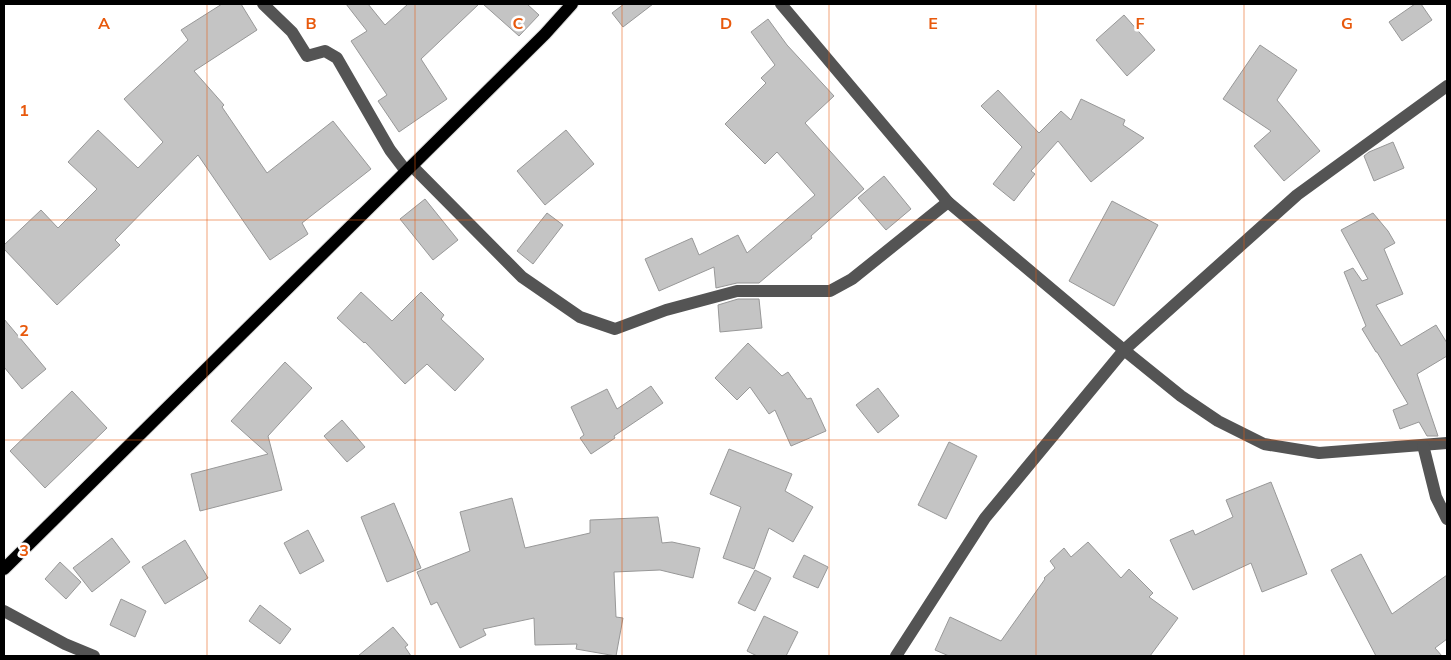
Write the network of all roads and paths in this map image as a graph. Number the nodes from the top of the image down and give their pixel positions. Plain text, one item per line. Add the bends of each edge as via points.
1 (263, 4) edge
2 (572, 4) edge
3 (781, 4) edge
4 (1447, 86) edge
5 (409, 169) junction
6 (948, 202) junction
7 (1124, 350) junction
8 (1447, 443) edge
9 (1423, 445) junction
10 (1447, 519) edge
11 (4, 569) edge
12 (4, 611) edge
13 (94, 656) edge
14 (896, 656) edge

1 - 5 street via 292,32 307,56 325,51 337,58 390,150
2 - 5 main road
3 - 6 street
4 - 7 street via 1297,194
5 - 6 street via 522,277 580,317 615,329 666,310 737,291 830,291 852,280
5 - 11 main road
6 - 7 street
7 - 9 street via 1218,421 1264,444 1319,453
7 - 14 street via 985,518
8 - 9 street
9 - 10 street via 1436,497
12 - 13 street

